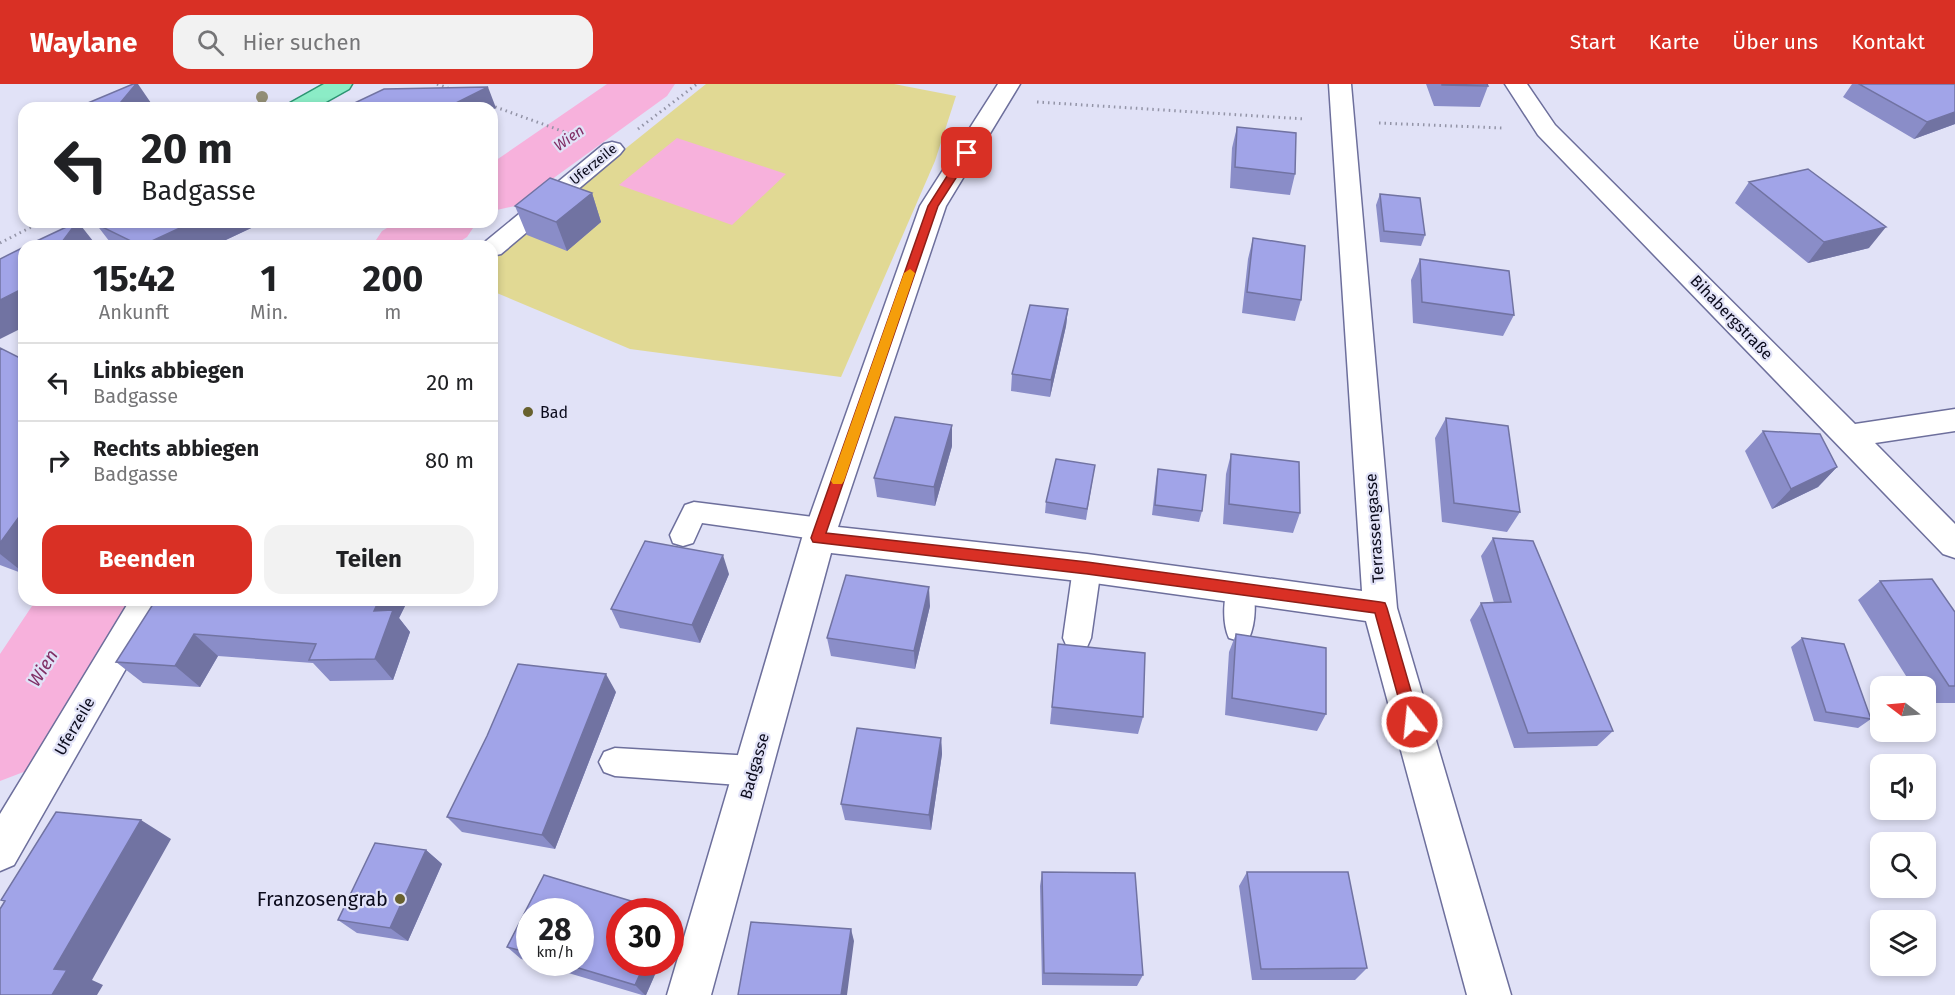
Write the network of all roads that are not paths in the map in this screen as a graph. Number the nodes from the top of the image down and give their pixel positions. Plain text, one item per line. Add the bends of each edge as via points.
1 (341, 84) edge
2 (1340, 84) edge
3 (1516, 84) edge
4 (1005, 92) edge
5 (309, 102) edge
6 (612, 149) road end
7 (498, 243) edge
8 (1955, 420) edge
9 (1848, 436) junction
10 (820, 533) junction
11 (683, 535) dead end
12 (1955, 545) edge
13 (1087, 568) junction
14 (1240, 590) junction
15 (144, 606) edge
16 (1380, 608) junction
17 (1239, 629) dead end
18 (1077, 638) dead end
19 (615, 762) dead end
20 (753, 771) junction
21 (0, 851) edge
22 (690, 995) edge
23 (1489, 995) edge

1 - 5 main road
2 - 16 street, Terrassengasse
3 - 9 street, Bihabergstraße via 1546,130
4 - 10 street, Badgasse via 933,206
6 - 7 street, Uferzeile
8 - 9 street
9 - 12 street, Bihabergstraße
10 - 11 lane via 694,512
10 - 13 street
10 - 20 street, Badgasse
13 - 14 street
13 - 18 lane
14 - 16 street
14 - 17 lane
15 - 21 street, Uferzeile
16 - 23 street, Terrassengasse
19 - 20 lane
20 - 22 street, Badgasse

